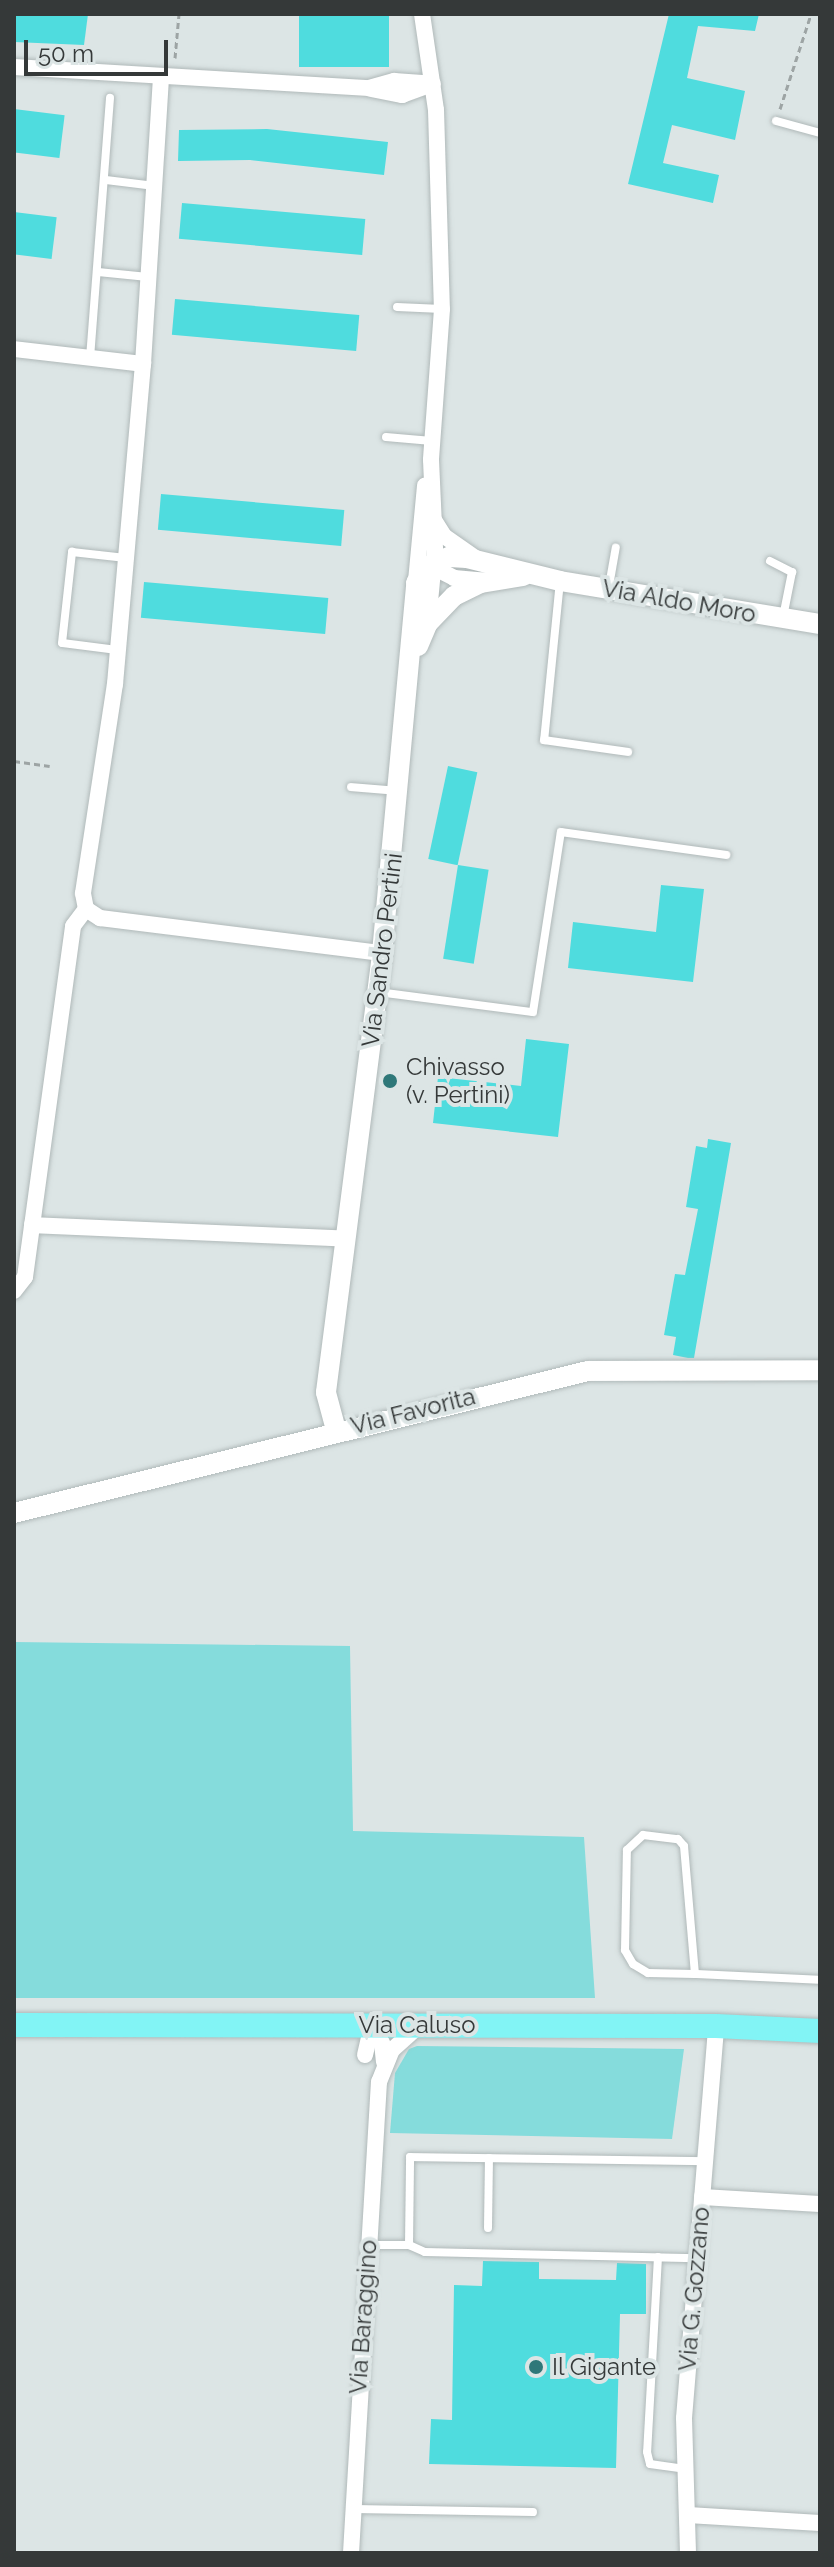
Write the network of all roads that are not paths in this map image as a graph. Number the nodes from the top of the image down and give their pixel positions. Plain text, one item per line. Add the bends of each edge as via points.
1 (422, 14) edge
2 (428, 47) junction
3 (14, 67) edge
4 (161, 79) junction
5 (433, 84) junction
6 (398, 88) junction
7 (110, 98) dead end
8 (776, 121) road end
9 (436, 123) junction
10 (820, 133) edge
11 (106, 180) junction
12 (156, 186) junction
13 (98, 272) junction
14 (149, 277) junction
15 (397, 307) dead end
16 (442, 309) junction
17 (14, 349) edge
18 (90, 359) junction
19 (143, 364) junction
20 (386, 437) dead end
21 (432, 441) junction
22 (431, 460) junction
23 (434, 520) junction
24 (616, 548) dead end
25 (127, 559) junction
26 (480, 561) junction
27 (770, 561) dead end
28 (429, 563) junction
29 (539, 576) junction
30 (488, 581) junction
31 (560, 581) junction
32 (609, 589) junction
33 (782, 618) junction
34 (428, 623) junction
35 (820, 624) edge
36 (118, 650) junction
37 (413, 658) junction
38 (628, 752) dead end
39 (351, 787) dead end
40 (400, 792) junction
41 (726, 855) dead end
42 (86, 909) junction
43 (382, 953) junction
44 (377, 992) junction
45 (32, 1225) junction
46 (347, 1239) junction
47 (14, 1291) edge
48 (820, 1370) edge
49 (336, 1430) junction
50 (14, 1513) edge
51 (695, 1974) junction
52 (820, 1980) edge
53 (339, 2024) junction
54 (14, 2025) edge
55 (372, 2025) junction
56 (420, 2025) junction
57 (716, 2026) junction
58 (820, 2031) edge
59 (365, 2055) junction
60 (384, 2064) junction
61 (379, 2082) junction
62 (489, 2158) junction
63 (705, 2161) junction
64 (702, 2197) junction
65 (820, 2204) edge
66 (488, 2228) dead end
67 (368, 2245) junction
68 (409, 2245) junction
69 (658, 2257) junction
70 (696, 2258) junction
71 (685, 2469) junction
72 (353, 2509) junction
73 (533, 2512) dead end
74 (688, 2515) junction
75 (820, 2523) edge
76 (351, 2553) edge
77 (688, 2553) edge

1 - 2 street
2 - 5 street
2 - 6 street
3 - 4 street
4 - 6 street
4 - 12 street
5 - 6 street
5 - 9 street
6 - 9 street
7 - 11 lane
8 - 10 lane
9 - 16 street
11 - 12 lane
11 - 13 lane
12 - 14 street
13 - 14 lane
13 - 18 lane
14 - 19 street
15 - 16 lane
16 - 21 street
17 - 18 street
18 - 19 street
19 - 25 street
20 - 21 lane
21 - 22 street
22 - 23 street
22 - 28 street
23 - 26 street via 458,548
23 - 28 street
24 - 32 lane
25 - 36 street
25 - 36 lane via 72,552 62,643
26 - 28 street, Via Aldo Moro via 449,557
26 - 29 street, Via Aldo Moro
27 - 33 lane via 792,572
28 - 30 street via 454,578
28 - 34 street
28 - 37 street via 416,583
29 - 30 street
29 - 31 street, Via Aldo Moro
30 - 34 street via 454,596
31 - 32 street, Via Aldo Moro
31 - 38 lane via 544,740
32 - 33 street, Via Aldo Moro
33 - 35 street, Via Aldo Moro
34 - 37 street
36 - 42 street via 83,893
37 - 40 street, Via Sandro Pertini
39 - 40 lane
40 - 43 street, Via Sandro Pertini
41 - 44 lane via 561,832 533,1012
42 - 43 street via 100,918
42 - 45 street via 73,926
43 - 44 street, Via Sandro Pertini
44 - 46 street, Via Sandro Pertini
45 - 46 street
45 - 47 street via 25,1277
46 - 49 street, Via Sandro Pertini via 326,1392
48 - 49 street, Via Favorita via 588,1371
49 - 50 street, Via Favorita
51 - 51 lane via 684,1846 678,1839 643,1835 627,1850 625,1950 633,1964 648,1973
51 - 52 lane
53 - 54 main road, Via Caluso
53 - 55 main road, Via Caluso
53 - 59 street
55 - 56 main road, Via Caluso
55 - 59 street
55 - 60 street via 382,2043
56 - 57 main road, Via Caluso
56 - 60 street, Via Baraggino
57 - 58 main road, Via Caluso
57 - 63 street, Via G. Gozzano
59 - 61 street
60 - 61 street, Via Baraggino
61 - 67 street, Via Baraggino
62 - 63 lane
62 - 66 lane
62 - 68 lane via 410,2157
63 - 64 street, Via G. Gozzano
64 - 65 street
64 - 70 street, Via G. Gozzano
67 - 68 lane
67 - 72 street, Via Baraggino
68 - 69 lane via 425,2252
69 - 70 lane
69 - 71 lane via 647,2452 650,2464
70 - 71 street, Via G. Gozzano
71 - 74 street, Via G. Gozzano
72 - 73 lane
72 - 76 street, Via Baraggino
74 - 75 street
74 - 77 street, Via G. Gozzano

